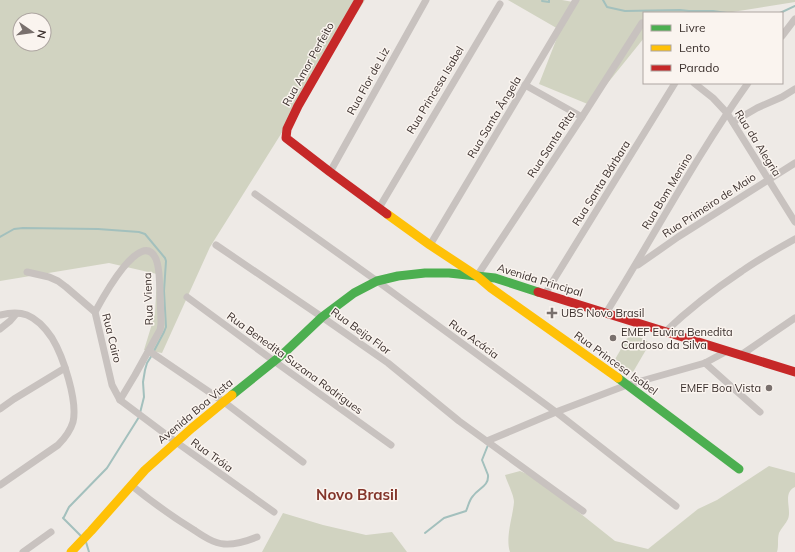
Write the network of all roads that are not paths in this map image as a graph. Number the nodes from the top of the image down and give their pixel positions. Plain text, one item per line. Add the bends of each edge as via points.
1 (359, 0) edge
2 (426, 0) edge
3 (576, 0) edge
4 (500, 4) dead end
5 (795, 19) edge
6 (642, 23) dead end
7 (783, 35) edge
8 (674, 84) edge
9 (695, 84) edge
10 (747, 84) edge
11 (525, 85) junction
12 (795, 89) edge
13 (726, 114) junction
14 (582, 117) junction
15 (733, 122) junction
16 (289, 141) joint
17 (795, 163) edge
18 (330, 172) junction
19 (768, 180) junction
20 (255, 194) dead end
21 (379, 208) junction
22 (795, 222) edge
23 (795, 239) edge
24 (430, 244) junction
25 (216, 245) dead end
26 (635, 267) junction
27 (26, 272) dead end
28 (477, 276) junction
29 (377, 281) junction
30 (545, 294) junction
31 (186, 297) dead end
32 (345, 300) joint
33 (95, 312) junction
34 (606, 313) junction
35 (16, 314) junction
36 (0, 315) edge
37 (322, 317) junction
38 (795, 318) edge
39 (0, 329) edge
40 (665, 332) junction
41 (149, 351) junction
42 (727, 351) junction
43 (741, 356) junction
44 (274, 361) junction
45 (704, 363) junction
46 (65, 368) junction
47 (795, 372) edge
48 (627, 385) junction
49 (120, 400) junction
50 (224, 402) junction
51 (0, 409) edge
52 (556, 412) junction
53 (760, 412) dead end
54 (487, 441) junction
55 (176, 442) junction
56 (391, 445) dead end
57 (303, 462) dead end
58 (739, 469) dead end
59 (0, 485) edge
60 (131, 485) junction
61 (676, 506) dead end
62 (583, 511) dead end
63 (274, 512) dead end
64 (51, 532) dead end
65 (257, 537) dead end
66 (23, 552) edge
67 (71, 552) edge

1 - 16 street, Rua Amor Perfeito via 290,122 286,134
2 - 18 street, Rua Flor de Liz
3 - 11 street, Rua Santa Ângela
4 - 21 street, Rua Princesa Isabel
5 - 7 street
6 - 14 street, Rua Santa Rita
8 - 30 street, Rua Santa Bárbara
9 - 13 street, Rua da Alegria via 713,98
10 - 13 street, Rua Bom Menino
11 - 14 street
11 - 24 street, Rua Santa Ângela
12 - 15 street
13 - 15 street, Rua da Alegria
13 - 26 street, Rua Bom Menino
14 - 28 street, Rua Santa Rita
15 - 19 street, Rua da Alegria
16 - 18 street, Rua Princesa Isabel
17 - 19 street, Rua Primeiro de Maio
18 - 21 street, Rua Princesa Isabel
19 - 22 street, Rua da Alegria
19 - 26 street, Rua Primeiro de Maio
20 - 29 street, Rua Acácia
21 - 24 street, Rua Princesa Isabel
23 - 40 street via 709,294
24 - 28 street, Rua Princesa Isabel
25 - 37 street, Rua Beija Flor
26 - 34 street, Rua Bom Menino
27 - 33 street, Rua Cairo via 62,284
28 - 29 street, Avenida Principal via 425,273
28 - 30 street, Avenida Principal via 495,278
28 - 48 street, Rua Princesa Isabel
29 - 32 street, Avenida Principal
29 - 52 street, Rua Acácia
30 - 34 street, Avenida Principal
31 - 44 street, Rua Benedita Suzana Rodrigues
32 - 37 street, Avenida Boa Vista
33 - 41 street, Rua Viena via 112,282 126,265 140,252 151,253 157,261 158,268 161,324
33 - 49 street, Rua Cairo via 112,385
34 - 40 street, Avenida Principal
35 - 36 street
35 - 39 street
35 - 46 street via 31,317 45,329 55,344
37 - 44 street, Avenida Boa Vista
37 - 54 street, Rua Beija Flor via 388,363
38 - 43 street
40 - 42 street, Avenida Principal
41 - 49 street, Rua Viena
41 - 50 street
42 - 43 street, Avenida Principal
42 - 45 street
43 - 47 street, Avenida Principal
44 - 50 street, Avenida Boa Vista
44 - 56 street, Rua Benedita Suzana Rodrigues
45 - 48 street
45 - 53 street
46 - 51 street
46 - 59 street via 74,411 73,423 68,434 58,445
48 - 52 street
48 - 58 street, Rua Princesa Isabel
49 - 55 street, Rua Tróia
50 - 55 street, Avenida Boa Vista
50 - 57 street
52 - 54 street
52 - 61 street, Rua Acácia
54 - 62 street, Rua Beija Flor
55 - 60 street, Avenida Boa Vista
55 - 63 street, Rua Tróia
60 - 65 street via 166,513 208,539 234,544
60 - 67 street, Avenida Boa Vista
64 - 66 street

